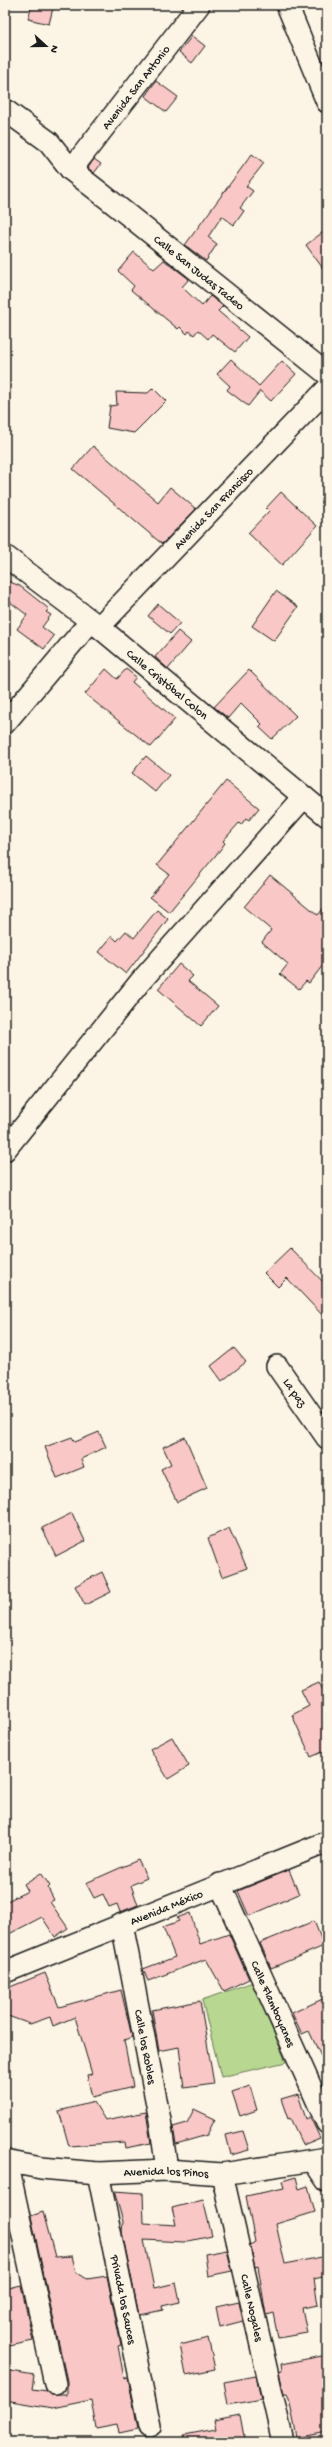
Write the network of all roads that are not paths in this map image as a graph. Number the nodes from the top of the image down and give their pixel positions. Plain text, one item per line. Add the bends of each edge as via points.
1 (199, 5) edge
2 (287, 5) edge
3 (327, 102) edge
4 (5, 110) edge
5 (71, 170) junction
6 (327, 374) edge
7 (327, 389) edge
8 (5, 556) edge
9 (94, 625) junction
10 (5, 723) edge
11 (304, 797) junction
12 (327, 816) edge
13 (5, 1150) edge
14 (276, 1366) dead end
15 (327, 1438) edge
16 (327, 1842) edge
17 (220, 1884) junction
18 (122, 1924) junction
19 (5, 1972) edge
20 (327, 2123) edge
21 (321, 2160) edge
22 (6, 2161) edge
23 (167, 2170) junction
24 (98, 2173) junction
25 (222, 2174) junction
26 (327, 2181) edge
27 (54, 2384) dead end
28 (150, 2426) dead end
29 (283, 2442) edge

1 - 5 street, Avenida San Antonio
2 - 3 street
4 - 5 street, Calle San Judas Tadeo via 48,142
5 - 6 street, Calle San Judas Tadeo
7 - 9 street, Avenida San Francisco
8 - 9 street, Calle Cristóbal Colon
9 - 10 street, Avenida San Francisco
9 - 11 street, Calle Cristóbal Colon
11 - 12 street, Calle Cristóbal Colon
11 - 13 street via 140,982
14 - 15 street, La paz
16 - 17 street, Avenida México
17 - 18 street, Avenida México
17 - 20 street, Calle Flamboyanes
18 - 19 street, Avenida México
18 - 23 street, Calle los Robles via 160,2120
21 - 25 street, Avenida los Pinos
21 - 26 street
22 - 24 street, Avenida los Pinos via 41,2168
22 - 27 street
23 - 24 street, Avenida los Pinos
23 - 25 street, Avenida los Pinos
24 - 28 street, Privada los Sauces
25 - 29 street, Calle Nogales

